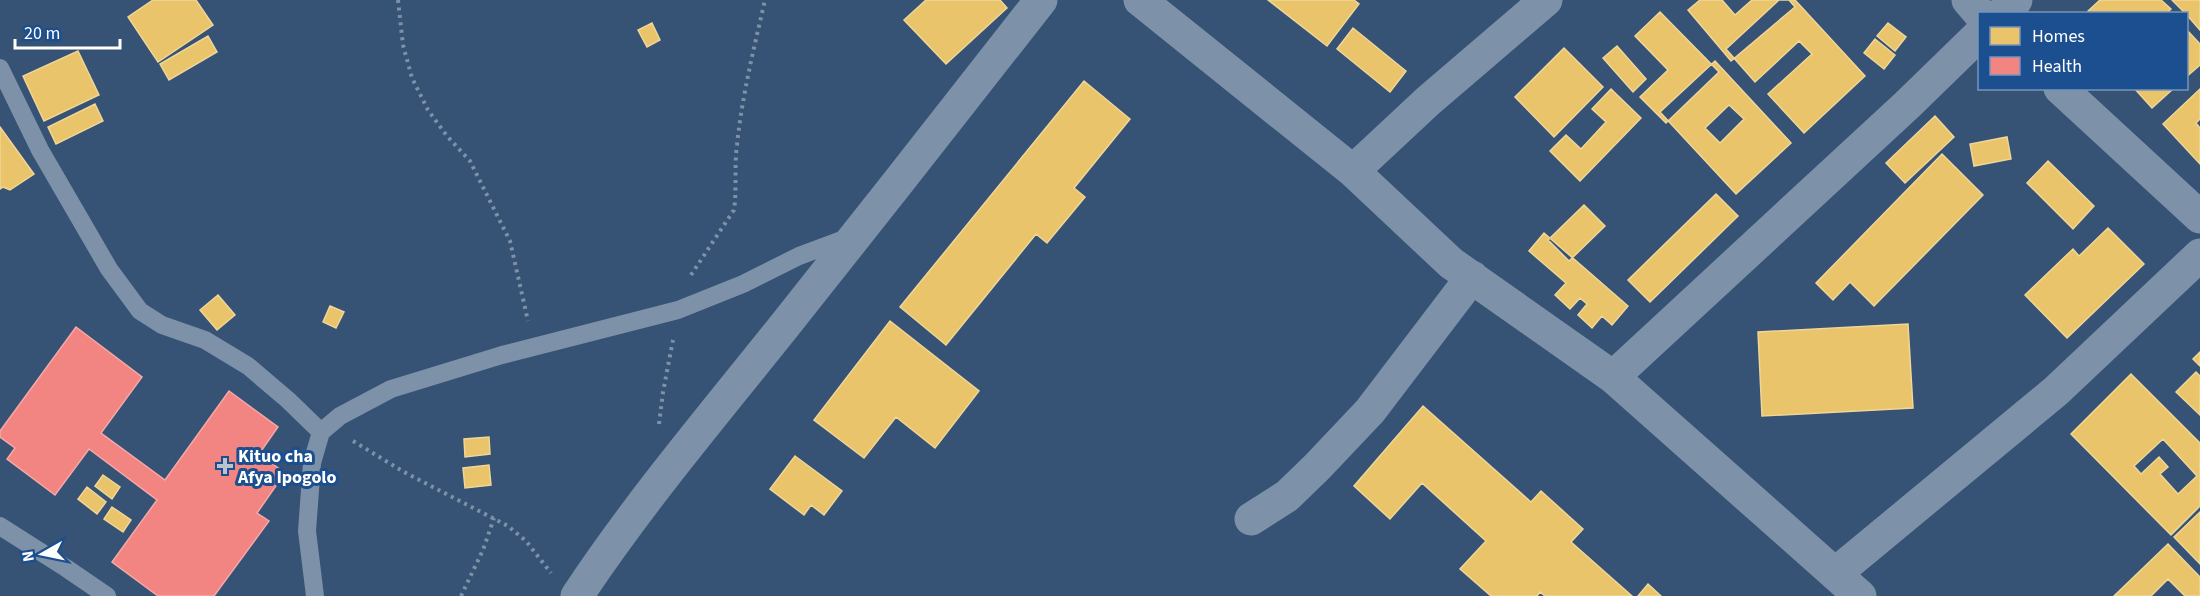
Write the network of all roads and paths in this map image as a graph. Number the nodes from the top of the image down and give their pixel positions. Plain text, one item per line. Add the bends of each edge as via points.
1 (398, 0) edge
2 (765, 0) edge
3 (1041, 0) edge
4 (1140, 0) edge
5 (1546, 0) edge
6 (1968, 0) edge
7 (2016, 0) edge
8 (1978, 12) edge
9 (2003, 12) edge
10 (1978, 36) edge
11 (0, 68) edge
12 (2062, 90) edge
13 (1353, 171) junction
14 (2200, 217) edge
15 (857, 234) junction
16 (2200, 255) edge
17 (1472, 277) junction
18 (678, 310) junction
19 (534, 348) junction
20 (1613, 377) junction
21 (325, 429) junction
22 (658, 435) dead end
23 (494, 518) junction
24 (1251, 519) dead end
25 (0, 526) edge
26 (1835, 574) junction
27 (566, 586) edge
28 (107, 596) edge
29 (315, 596) edge
30 (461, 596) edge
31 (1860, 596) edge

1 - 19 path via 403,45 412,78 428,110 470,161 510,241
2 - 18 path via 736,146 734,210 686,284
3 - 15 street
4 - 13 street
5 - 13 street via 1436,93
6 - 8 street
7 - 9 street
10 - 20 street
11 - 21 lane via 40,150 110,269 140,311 162,325 204,340 248,366
12 - 14 street
13 - 17 street via 1451,263
15 - 18 lane
15 - 27 street via 678,457 600,562
16 - 26 street via 2056,391
17 - 20 street
17 - 24 street via 1370,411 1287,496
18 - 19 lane
18 - 22 path
19 - 21 lane via 391,389 340,416
20 - 26 street
21 - 23 path
21 - 29 lane via 312,463 307,531
23 - 27 path via 526,541
23 - 30 path
25 - 28 lane
26 - 31 street

